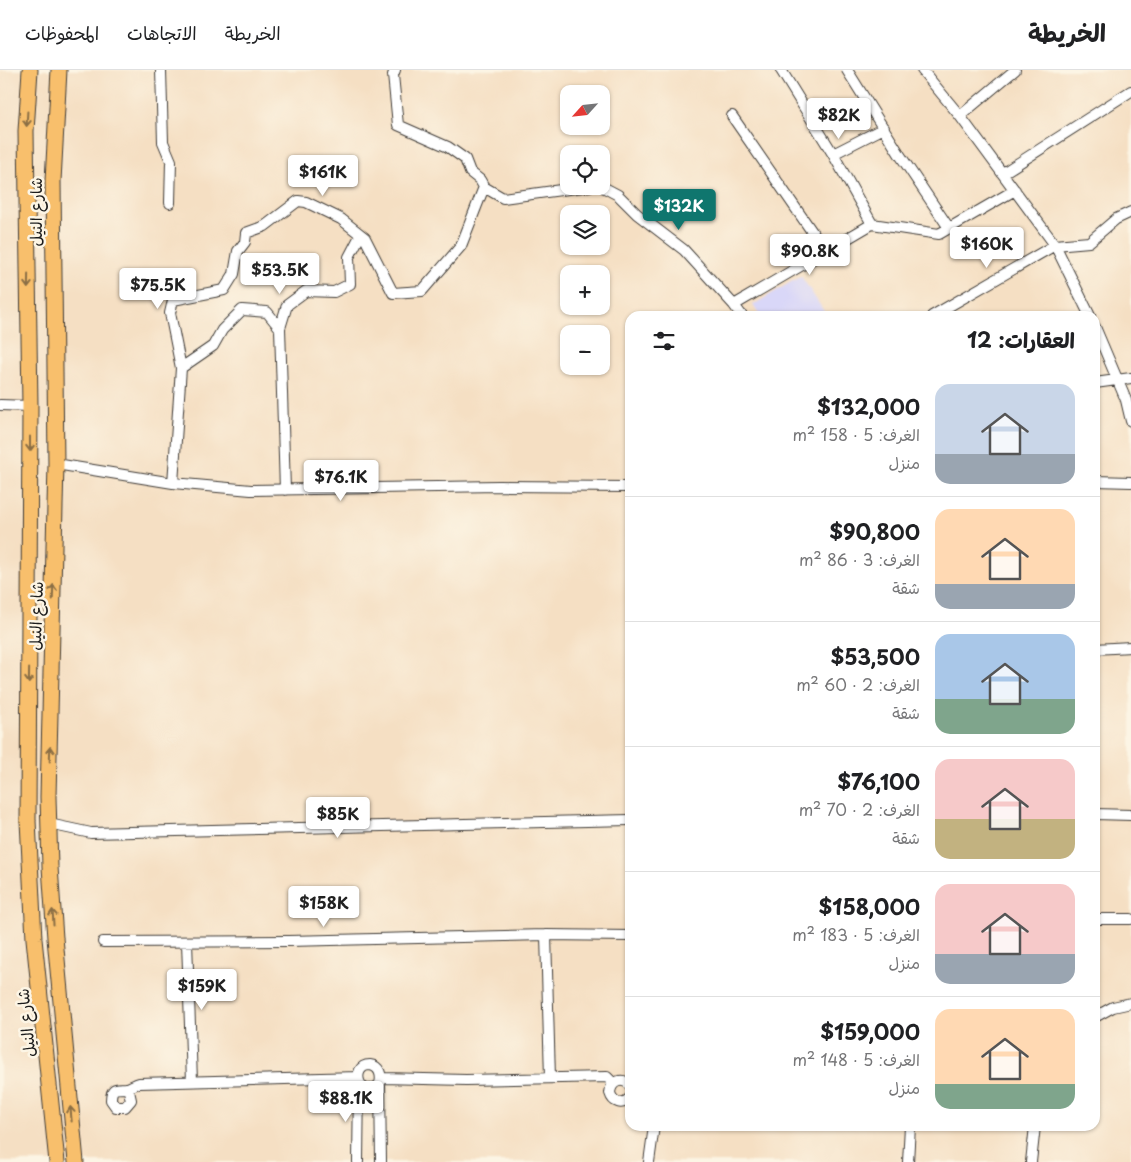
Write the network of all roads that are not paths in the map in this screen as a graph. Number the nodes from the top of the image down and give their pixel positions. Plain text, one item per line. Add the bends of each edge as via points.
1 (30, 70) edge
2 (59, 70) edge
3 (161, 70) edge
4 (395, 70) edge
5 (781, 70) edge
6 (847, 70) edge
7 (922, 70) edge
8 (1015, 70) edge
9 (1131, 91) edge
10 (732, 116) dead end
11 (960, 116) junction
12 (884, 128) junction
13 (833, 154) junction
14 (1003, 174) junction
15 (484, 187) junction
16 (560, 190) edge
17 (1015, 190) junction
18 (610, 191) edge
19 (170, 203) dead end
20 (1131, 212) edge
21 (872, 224) junction
22 (949, 228) junction
23 (365, 238) junction
24 (1055, 245) junction
25 (826, 252) junction
26 (734, 305) junction
27 (738, 311) edge
28 (941, 311) edge
29 (1088, 311) edge
30 (280, 328) junction
31 (1100, 339) edge
32 (181, 368) junction
33 (1131, 378) edge
34 (1118, 380) junction
35 (1100, 382) edge
36 (0, 405) edge
37 (30, 406) junction
38 (1131, 421) edge
39 (56, 464) junction
40 (1100, 481) edge
41 (1131, 482) edge
42 (173, 483) junction
43 (625, 487) edge
44 (285, 490) junction
45 (1131, 647) edge
46 (1100, 649) edge
47 (1100, 814) edge
48 (1131, 815) edge
49 (625, 820) edge
50 (49, 824) junction
51 (1100, 919) edge
52 (1131, 919) edge
53 (546, 935) junction
54 (625, 936) edge
55 (54, 938) junction
56 (34, 939) junction
57 (103, 942) dead end
58 (187, 942) junction
59 (1131, 1003) edge
60 (1100, 1014) edge
61 (550, 1078) junction
62 (358, 1080) junction
63 (192, 1081) junction
64 (381, 1081) junction
65 (625, 1081) edge
66 (68, 1082) junction
67 (49, 1083) junction
68 (613, 1083) junction
69 (126, 1088) dead end
70 (625, 1102) edge
71 (653, 1131) edge
72 (910, 1131) edge
73 (1034, 1131) edge
74 (57, 1162) edge
75 (76, 1162) edge
76 (358, 1162) edge
77 (381, 1162) edge
78 (649, 1162) edge
79 (908, 1162) edge
80 (1031, 1162) edge

1 -> 37 main road, شارع النيل via 26,130
2 - 39 main road, شارع النيل via 52,181
3 - 19 street via 163,142 171,161
4 - 15 street via 398,125 448,148 465,160 470,172
5 - 13 street
6 - 12 street
7 - 11 street
8 - 11 street
9 - 14 street
10 - 25 street
11 - 14 street
12 - 13 street
12 - 22 street
13 - 21 street
14 - 17 street
15 - 16 street via 503,198
15 - 23 street via 461,246 422,291 393,293
17 - 22 street
17 - 24 street
18 - 26 street via 684,250
20 - 24 street via 1116,219 1089,242
21 - 22 street via 939,234
21 - 25 street
23 - 30 street via 360,236 349,257 350,284 334,292 306,291 287,305
23 - 32 street via 341,219 298,201 265,226 246,233 245,242 238,251 234,274 224,290 173,300 170,313
24 - 28 street
24 - 29 street
25 - 26 street
26 - 27 street
30 - 32 street via 267,312 242,310 222,330 213,346
30 - 44 street
31 - 34 street
32 - 42 street
33 - 34 street
34 - 35 street
34 - 38 street
36 - 37 street
37 -> 56 main road, شارع النيل via 28,794
39 - 42 street
50 -> 39 main road, شارع النيل
40 - 41 street
42 - 44 street
43 - 44 street
45 - 46 street
47 - 48 street
49 - 50 street via 91,833
55 -> 50 main road, شارع النيل
51 - 52 street
53 - 54 street
53 - 58 street
53 - 61 street
55 - 56 main road
55 - 66 main road, شارع النيل
56 - 67 main road, شارع النيل
57 - 58 street
58 - 63 street
59 - 60 street
61 - 64 street
61 - 68 street via 607,1077
62 - 63 street
62 - 64 street via 370,1090
62 - 64 street via 359,1071 370,1065 380,1072
62 - 76 street
63 - 69 street via 139,1083
64 - 77 street
65 - 68 street
66 - 67 main road
75 -> 66 main road, شارع النيل
67 - 74 main road, شارع النيل
68 - 70 street via 610,1093 615,1101
71 - 78 street
72 - 79 street
73 - 80 street

